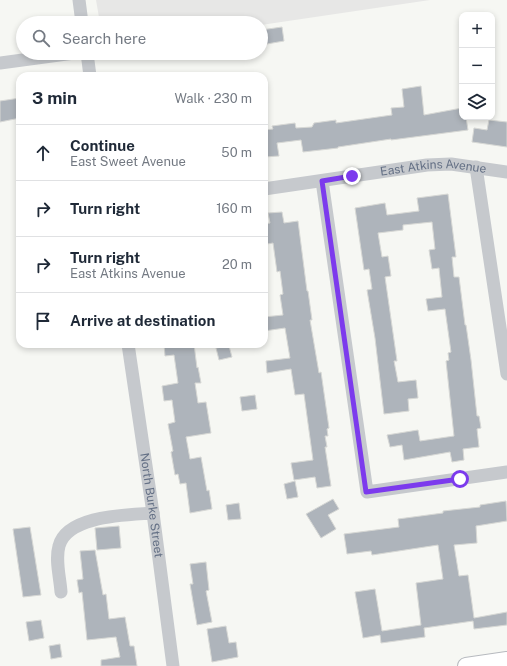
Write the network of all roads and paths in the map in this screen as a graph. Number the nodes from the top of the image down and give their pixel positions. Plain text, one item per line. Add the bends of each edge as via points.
1 (79, 0) edge
2 (81, 16) edge
3 (22, 60) edge
4 (87, 60) edge
5 (0, 63) edge
6 (89, 72) edge
7 (476, 167) junction
8 (507, 172) edge
9 (322, 181) junction
10 (268, 188) edge
11 (129, 348) edge
12 (507, 374) edge
13 (507, 472) edge
14 (153, 513) junction
15 (61, 592) dead end
16 (507, 660) edge
17 (490, 664) edge
18 (173, 666) edge
19 (466, 666) edge

1 - 2 street
3 - 5 street
4 - 6 street
7 - 8 street, East Atkins Avenue
7 - 9 street, East Atkins Avenue via 427,165
7 - 12 street
9 - 10 street, East Atkins Avenue
9 - 13 street via 366,492
11 - 14 street, North Burke Street
14 - 15 street via 98,518 66,534 59,544 57,554
14 - 18 street, North Burke Street
16 - 17 main road
17 - 19 main road

